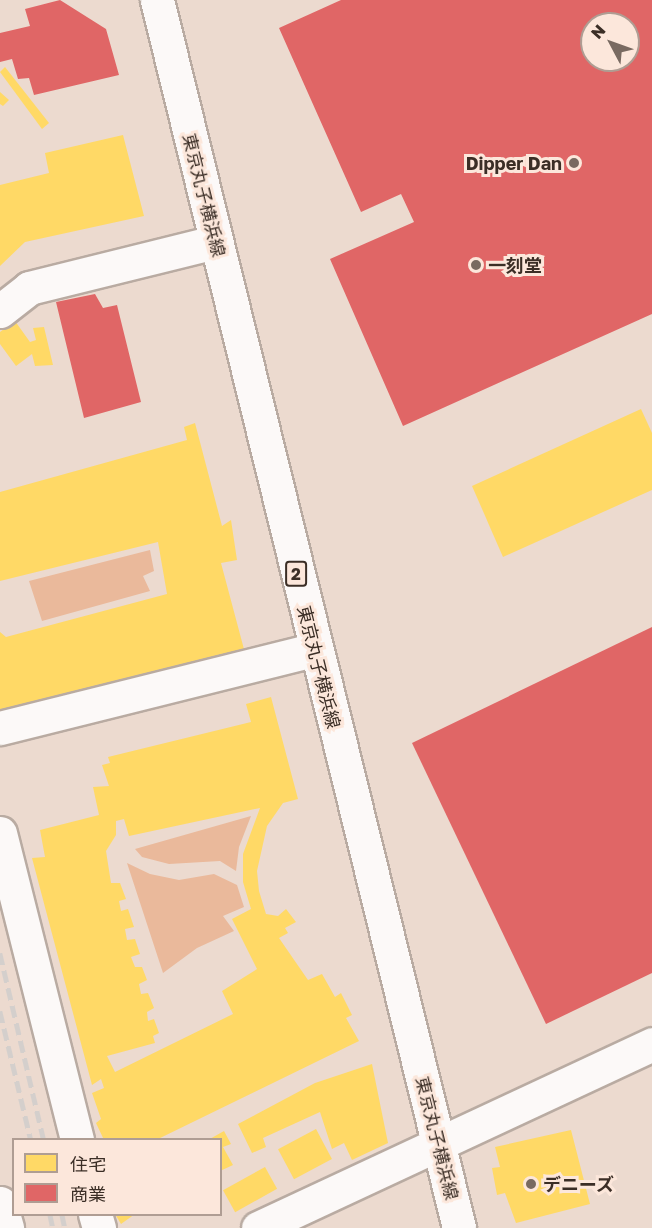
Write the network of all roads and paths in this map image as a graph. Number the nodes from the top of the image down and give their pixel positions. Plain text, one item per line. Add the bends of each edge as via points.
1 (157, 0) edge
2 (215, 242) junction
3 (0, 311) edge
4 (314, 650) junction
5 (0, 728) edge
6 (0, 833) edge
7 (652, 1044) edge
8 (76, 1138) edge
9 (439, 1147) junction
10 (0, 1203) edge
11 (7, 1228) edge
12 (258, 1228) edge
13 (459, 1228) edge

1 - 2 street, 東京丸子横浜線 / 2
2 - 3 street via 29,288
2 - 4 street, 東京丸子横浜線 / 2
4 - 5 street
4 - 9 street, 東京丸子横浜線 / 2
6 - 8 street
7 - 9 street
9 - 12 street
9 - 13 street, 東京丸子横浜線 / 2
10 - 11 street

